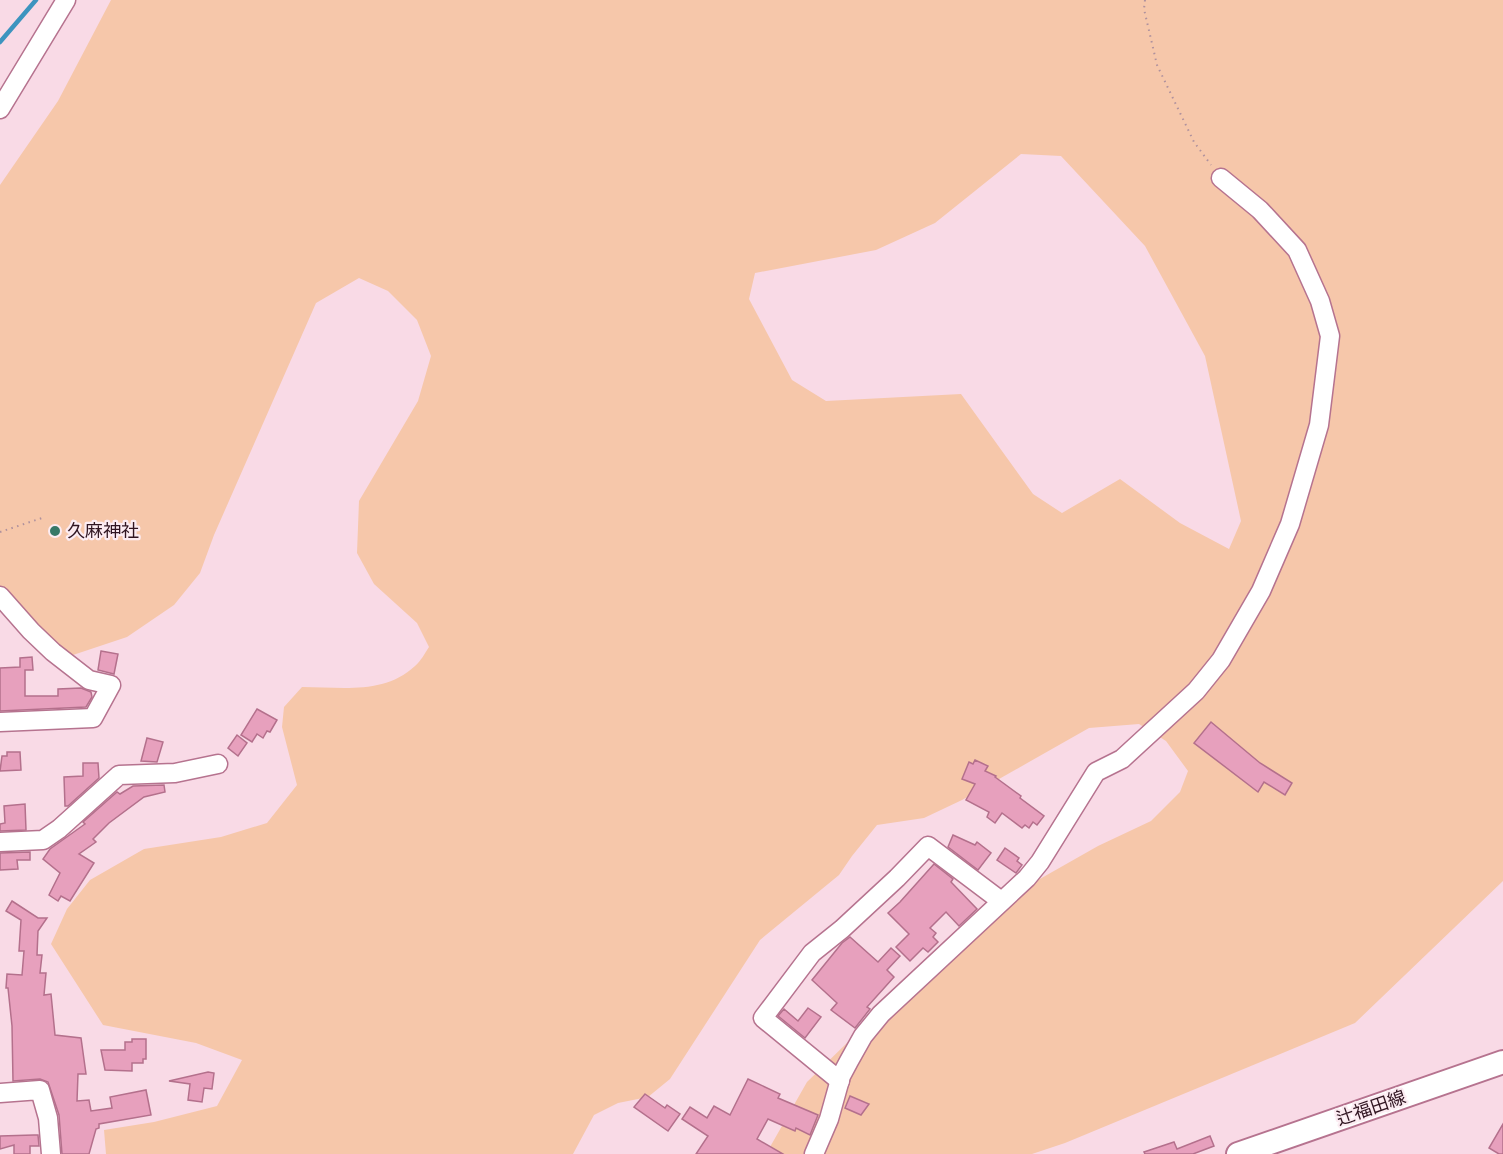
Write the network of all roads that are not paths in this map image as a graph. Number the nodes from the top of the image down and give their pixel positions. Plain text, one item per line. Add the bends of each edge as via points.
1 (66, 0) edge
2 (0, 108) edge
3 (1221, 178) road end
4 (0, 596) edge
5 (0, 722) edge
6 (218, 764) dead end
7 (0, 842) edge
8 (1001, 901) junction
9 (1503, 1062) edge
10 (840, 1080) junction
11 (1, 1088) edge
12 (51, 1154) edge
13 (814, 1154) edge
14 (1238, 1154) edge

1 - 2 street
3 - 8 street via 1260,210 1297,250 1330,336 1319,424 1290,524 1261,591 1221,660 1196,691 1122,759 1096,772 1040,862
4 - 5 street via 62,659 89,680 111,685 93,717
6 - 7 street via 175,773 119,775 43,840
8 - 10 street via 881,1014 863,1036
8 - 10 street via 928,846 858,915 812,953 763,1018
9 - 14 main road, 辻福田線
10 - 13 street
11 - 12 street via 40,1090 48,1118

